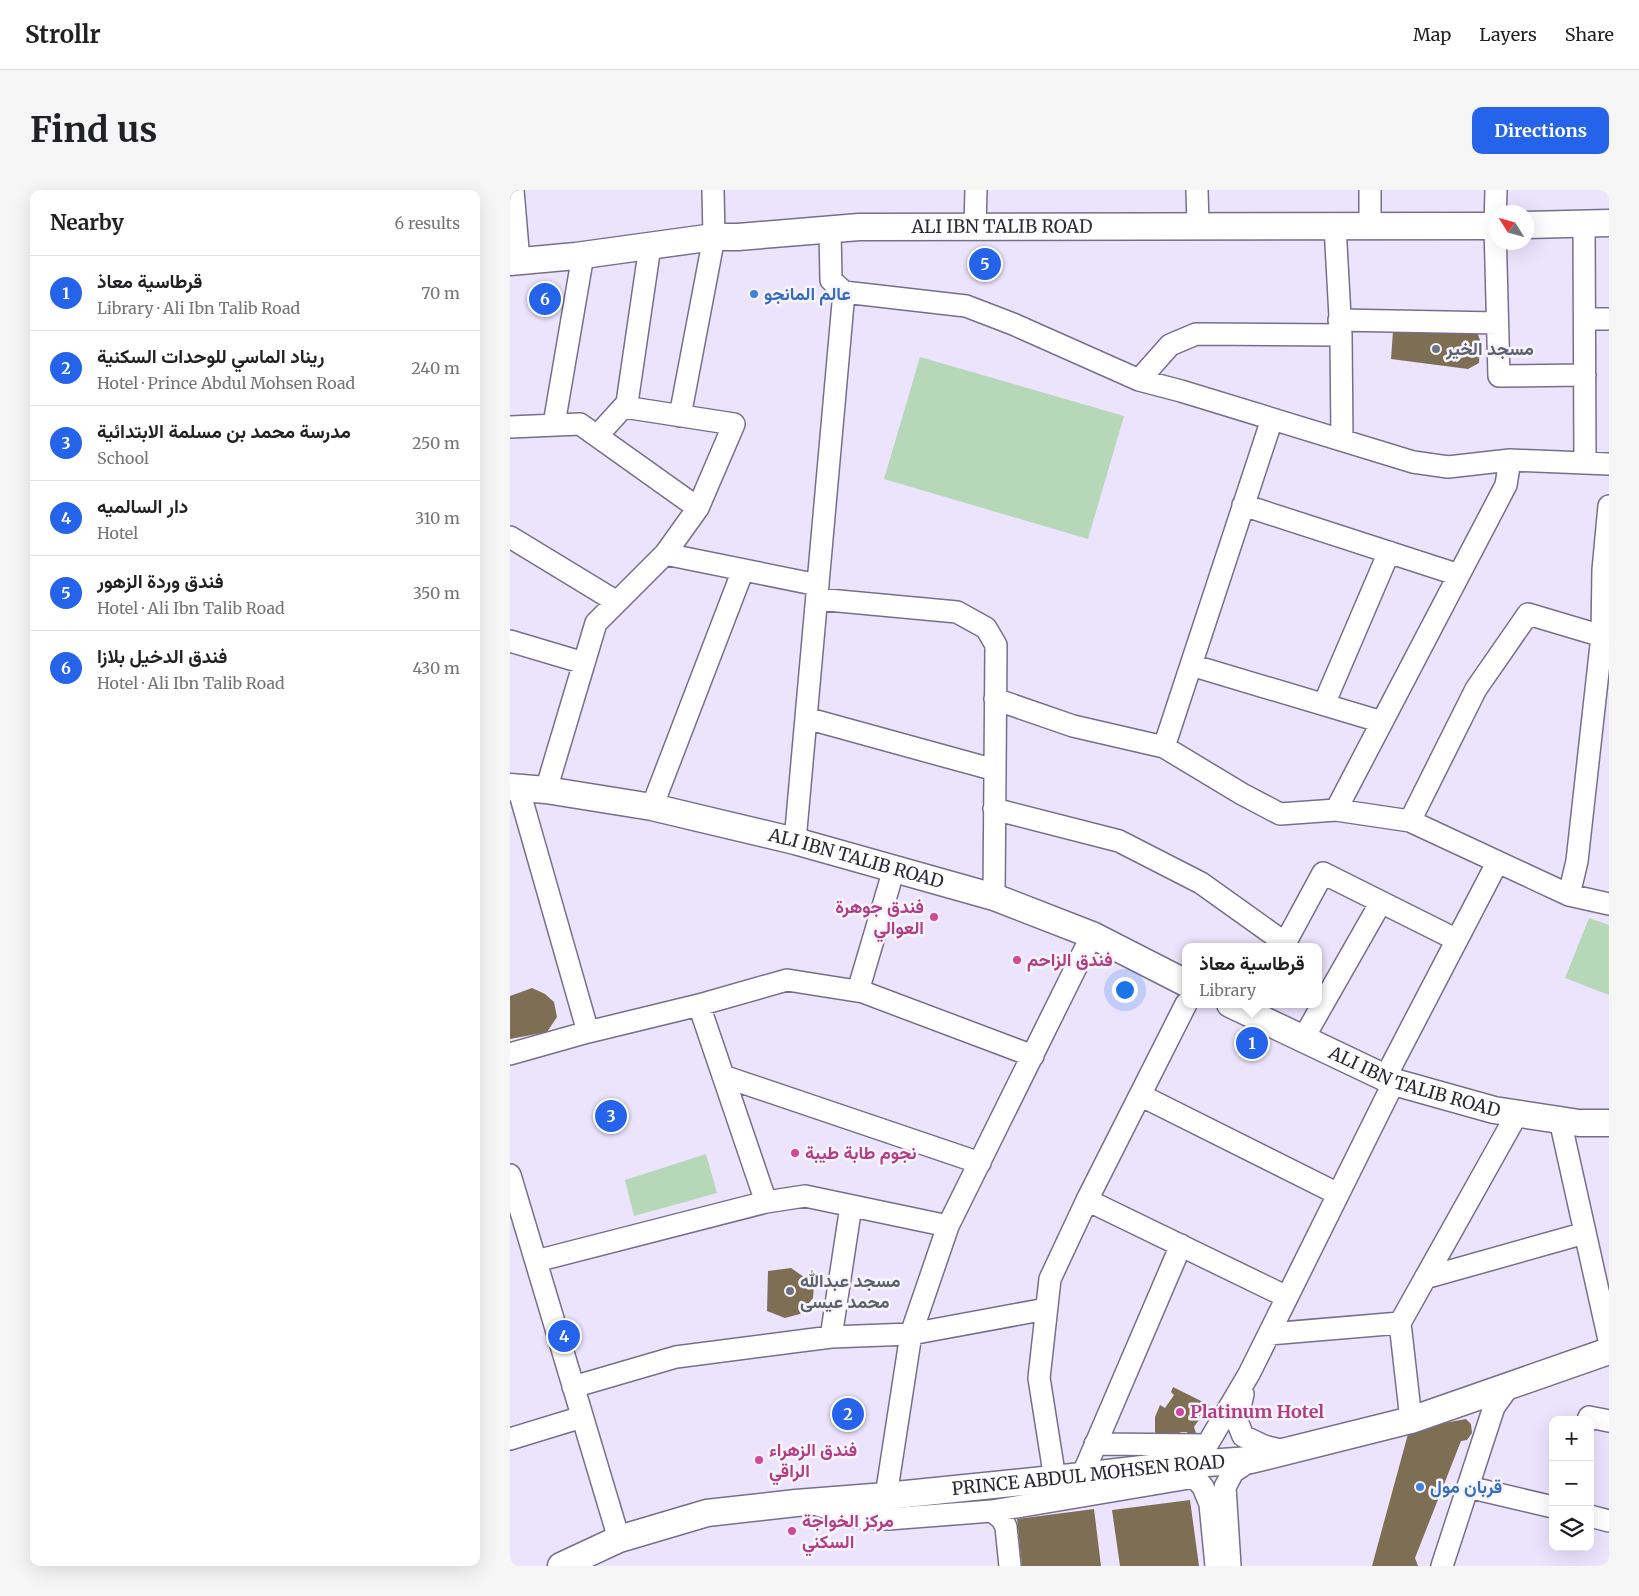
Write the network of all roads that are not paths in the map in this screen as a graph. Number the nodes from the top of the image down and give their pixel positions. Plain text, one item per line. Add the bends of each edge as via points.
1 (513, 190) edge
2 (713, 190) edge
3 (976, 190) edge
4 (1197, 190) edge
5 (1370, 190) edge
6 (1496, 190) edge
7 (1496, 205) edge
8 (1597, 223) edge
9 (1534, 225) edge
10 (975, 226) junction
11 (1198, 226) junction
12 (1334, 226) junction
13 (1370, 226) junction
14 (1489, 226) edge
15 (830, 229) junction
16 (714, 237) junction
17 (650, 246) junction
18 (1496, 250) edge
19 (583, 255) junction
20 (515, 262) edge
21 (844, 292) junction
22 (1585, 319) junction
23 (1609, 319) edge
24 (1497, 324) junction
25 (1340, 328) junction
26 (1585, 375) junction
27 (1139, 380) junction
28 (624, 406) junction
29 (680, 416) junction
30 (1272, 419) junction
31 (554, 424) junction
32 (510, 426) edge
33 (597, 436) junction
34 (1342, 440) junction
35 (1510, 460) junction
36 (1586, 463) junction
37 (1609, 464) edge
38 (1244, 505) junction
39 (1609, 506) edge
40 (698, 508) junction
41 (510, 537) edge
42 (1389, 552) junction
43 (665, 554) junction
44 (744, 570) junction
45 (1606, 570) edge
46 (1459, 575) junction
47 (817, 592) junction
48 (618, 602) junction
49 (1602, 636) junction
50 (510, 641) edge
51 (584, 663) junction
52 (1191, 665) junction
53 (995, 699) junction
54 (1324, 704) junction
55 (806, 718) junction
56 (1382, 722) junction
57 (1164, 748) junction
58 (995, 770) junction
59 (514, 787) edge
60 (546, 790) junction
61 (652, 807) junction
62 (994, 809) junction
63 (1336, 810) junction
64 (1410, 821) junction
65 (795, 841) junction
66 (1497, 863) junction
67 (894, 869) junction
68 (1569, 895) junction
69 (994, 897) junction
70 (1381, 902) junction
71 (1609, 904) edge
72 (1092, 935) junction
73 (1457, 940) junction
74 (1281, 943) edge
75 (1285, 943) edge
76 (1182, 981) edge
77 (858, 992) junction
78 (699, 1005) junction
79 (1322, 1006) edge
80 (1184, 1008) edge
81 (1245, 1008) edge
82 (1321, 1008) edge
83 (588, 1032) junction
84 (1303, 1039) junction
85 (510, 1054) edge
86 (1033, 1056) junction
87 (723, 1076) junction
88 (1390, 1080) junction
89 (1140, 1095) junction
90 (1517, 1114) junction
91 (1560, 1120) junction
92 (1609, 1123) edge
93 (980, 1163) junction
94 (510, 1175) edge
95 (1338, 1194) junction
96 (1087, 1200) junction
97 (766, 1202) junction
98 (851, 1206) junction
99 (948, 1226) junction
100 (1585, 1233) junction
101 (1181, 1245) junction
102 (536, 1261) junction
103 (1425, 1278) junction
104 (1287, 1297) junction
105 (1046, 1309) junction
106 (1400, 1323) junction
107 (912, 1334) junction
108 (1269, 1334) junction
109 (831, 1337) junction
110 (1609, 1340) edge
111 (1609, 1351) edge
112 (1249, 1374) junction
113 (1509, 1386) junction
114 (573, 1387) junction
115 (582, 1417) junction
116 (1594, 1418) edge
117 (1411, 1420) junction
118 (1609, 1422) edge
119 (510, 1439) edge
120 (1095, 1444) junction
121 (1207, 1445) junction
122 (1288, 1452) junction
123 (1251, 1460) junction
124 (1185, 1469) junction
125 (1082, 1476) junction
126 (1055, 1479) junction
127 (1468, 1487) junction
128 (886, 1496) junction
129 (808, 1502) junction
130 (1549, 1507) edge
131 (992, 1512) junction
132 (1594, 1517) edge
133 (1609, 1521) edge
134 (618, 1539) junction
135 (561, 1566) edge
136 (1010, 1566) edge
137 (1216, 1566) edge
138 (1230, 1566) edge
139 (1442, 1566) edge

1 - 20 street
2 - 16 street
3 - 10 street
4 - 11 street
5 - 13 street
6 - 7 street
8 - 9 main road
8 - 22 street
10 - 11 main road, ALI IBN TALIB ROAD
10 - 15 main road, ALI IBN TALIB ROAD
11 - 12 main road, ALI IBN TALIB ROAD
12 - 13 main road, ALI IBN TALIB ROAD
12 - 25 street
13 - 14 main road, ALI IBN TALIB ROAD
15 - 16 main road, ALI IBN TALIB ROAD
15 - 21 street via 831,280
16 - 17 main road, ALI IBN TALIB ROAD
16 - 29 street
17 - 19 main road, ALI IBN TALIB ROAD
17 - 28 street
18 - 24 street
19 - 20 main road, ALI IBN TALIB ROAD
19 - 31 street
21 - 27 street via 966,306
21 - 47 street
22 - 23 street
22 - 26 street
24 - 25 street
24 - 26 street via 1499,376
25 - 27 street via 1196,334 1170,345
25 - 34 street
26 - 36 street
27 - 30 street
28 - 29 street
28 - 33 street
29 - 40 street via 734,424
30 - 34 street
30 - 38 street
31 - 32 street
31 - 33 street via 580,424
33 - 40 street
34 - 35 street via 1413,462 1448,467
35 - 36 street
35 - 46 street via 1506,485
36 - 37 street
38 - 42 street
38 - 52 street
39 - 45 street
40 - 43 street
41 - 48 street
42 - 46 street
42 - 54 street
43 - 44 street
43 - 48 street
44 - 47 street
44 - 61 street
45 - 49 street
46 - 56 street
47 - 53 street via 957,612 986,628 996,645
47 - 55 street
48 - 51 street via 596,623
49 - 64 street via 1528,614 1476,689
49 - 68 street via 1577,861
50 - 51 street
51 - 60 street
52 - 54 street
52 - 57 street
53 - 57 street via 1073,726
53 - 58 street
54 - 56 street
55 - 58 street
55 - 65 street
56 - 63 street
57 - 63 street via 1280,814
58 - 62 street
59 - 60 main road, ALI IBN TALIB ROAD
59 - 83 street
60 - 61 main road, ALI IBN TALIB ROAD
61 - 65 main road, ALI IBN TALIB ROAD
62 - 69 street
62 - 74 street via 1119,841 1201,883
63 - 64 street
64 - 66 street
65 - 67 main road, ALI IBN TALIB ROAD
66 - 68 street
66 - 73 street
67 - 69 main road, ALI IBN TALIB ROAD
67 - 77 street
68 - 71 street
69 - 72 main road, ALI IBN TALIB ROAD
70 - 73 street
70 - 75 street via 1323,873
70 - 79 street
72 - 76 main road, ALI IBN TALIB ROAD
72 - 86 street
73 - 88 street
77 - 78 street via 787,980
77 - 86 street
78 - 83 street
78 - 87 street
80 - 89 street
81 - 84 main road, ALI IBN TALIB ROAD
82 - 84 street
83 - 85 street
84 - 88 main road, ALI IBN TALIB ROAD
86 - 93 street
87 - 93 street
87 - 97 street
88 - 90 main road, ALI IBN TALIB ROAD
88 - 95 street
89 - 95 street
89 - 96 street
90 - 91 main road, ALI IBN TALIB ROAD
90 - 103 street
91 - 92 main road, ALI IBN TALIB ROAD
91 - 100 street
93 - 99 street
94 - 102 street
95 - 104 street
96 - 101 street
96 - 105 street via 1050,1279
97 - 98 street via 805,1196
97 - 102 street
98 - 99 street
98 - 109 street
99 - 107 street
100 - 103 street
100 - 110 street
101 - 104 street
101 - 120 street
102 - 114 street
103 - 106 street
104 - 108 street
105 - 107 street
105 - 126 street via 1038,1378
106 - 108 street
106 - 117 street
107 - 109 street
107 - 128 street
108 - 112 street
109 - 114 street via 676,1357
111 - 113 main road, PRINCE ABDUL MOHSEN ROAD
112 - 121 street
112 - 122 street via 1237,1421 1243,1436
113 - 117 main road, PRINCE ABDUL MOHSEN ROAD
113 - 127 street via 1494,1407
114 - 115 street
115 - 119 street
115 - 134 street
116 - 118 street
117 - 122 main road, PRINCE ABDUL MOHSEN ROAD
120 - 121 street
120 - 125 street
121 - 124 street
122 - 123 main road, PRINCE ABDUL MOHSEN ROAD
123 - 124 main road, PRINCE ABDUL MOHSEN ROAD
123 - 138 street via 1233,1472 1225,1487
124 - 125 main road, PRINCE ABDUL MOHSEN ROAD
124 - 131 street
124 - 137 street via 1203,1487 1210,1504
125 - 126 main road, PRINCE ABDUL MOHSEN ROAD
126 - 128 main road, PRINCE ABDUL MOHSEN ROAD
127 - 130 street
127 - 139 street
128 - 129 main road, PRINCE ABDUL MOHSEN ROAD
129 - 131 street via 854,1517 888,1519
129 - 134 main road, PRINCE ABDUL MOHSEN ROAD via 707,1513
131 - 136 street via 1002,1519 1006,1527
132 - 133 street
134 - 135 main road, PRINCE ABDUL MOHSEN ROAD

